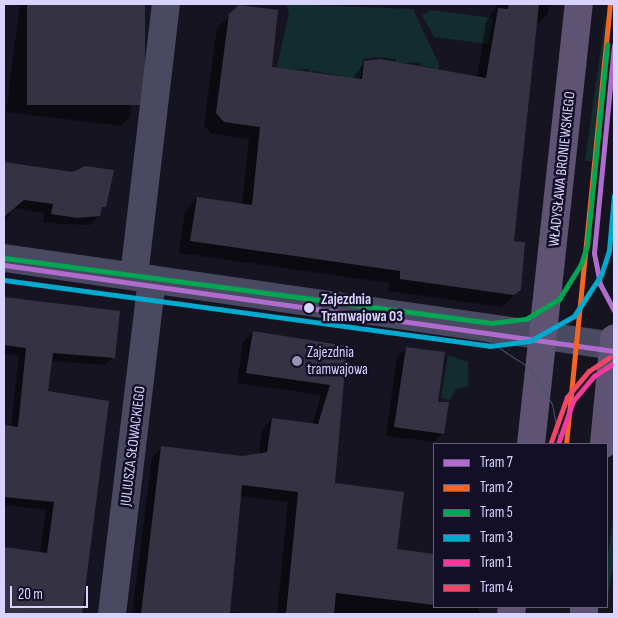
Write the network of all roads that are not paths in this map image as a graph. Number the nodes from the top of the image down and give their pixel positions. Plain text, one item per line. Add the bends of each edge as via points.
1 (166, 4) edge
2 (579, 4) edge
3 (4, 258) edge
4 (143, 277) junction
5 (544, 335) junction
6 (614, 343) edge
7 (531, 443) edge
8 (604, 443) edge
9 (112, 614) edge

1 - 4 street, JULIUSZA SŁOWACKIEGO
2 - 5 main road, WŁADYSŁAWA BRONIEWSKIEGO
3 - 4 street
4 - 5 street
4 - 9 street, JULIUSZA SŁOWACKIEGO
5 - 6 street
5 - 7 main road, WŁADYSŁAWA BRONIEWSKIEGO
6 - 8 main road

